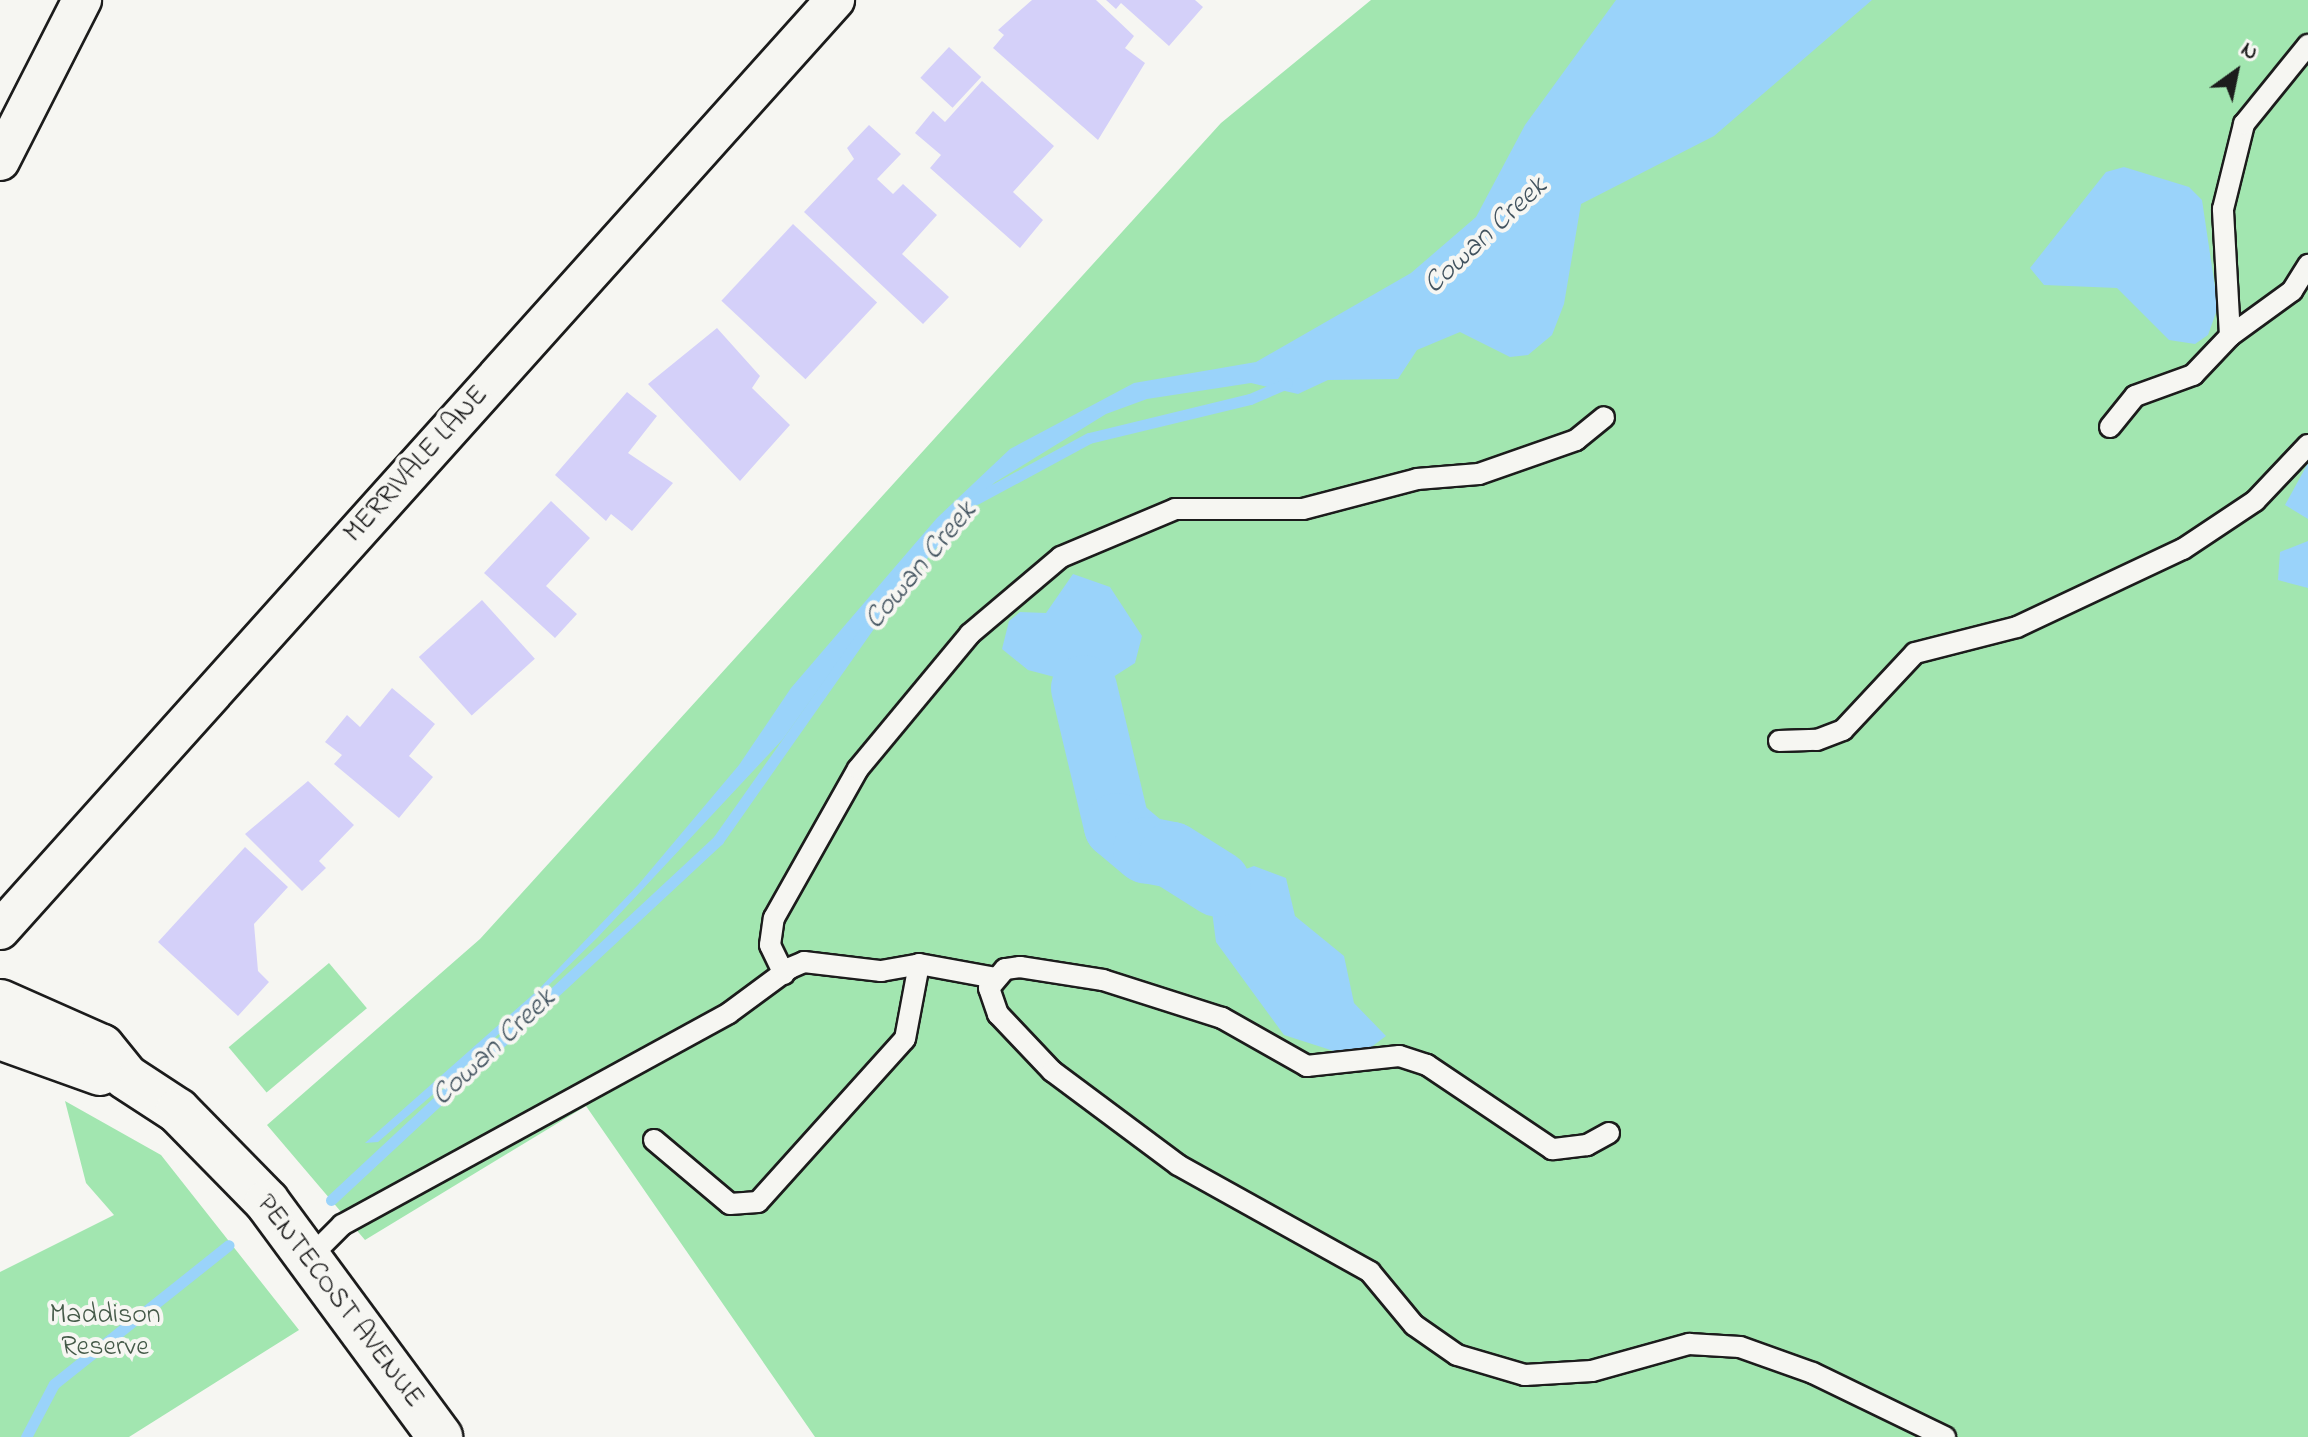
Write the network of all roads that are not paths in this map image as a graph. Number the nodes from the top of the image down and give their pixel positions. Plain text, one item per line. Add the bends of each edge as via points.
1 (82, 0) edge
2 (835, 0) edge
3 (2308, 45) edge
4 (0, 161) edge
5 (2308, 265) edge
6 (2230, 336) junction
7 (1604, 417) dead end
8 (2110, 427) dead end
9 (2308, 445) edge
10 (1779, 741) dead end
11 (0, 930) edge
12 (919, 964) junction
13 (784, 974) junction
14 (995, 978) junction
15 (0, 1002) edge
16 (0, 1037) edge
17 (126, 1077) junction
18 (1609, 1133) dead end
19 (654, 1140) dead end
20 (311, 1256) junction
21 (440, 1437) edge
22 (1945, 1437) edge

1 - 4 street
2 - 11 street, MERRIVALE LANE
3 - 6 lane via 2244,124 2223,209
5 - 6 lane via 2292,291
6 - 8 lane via 2193,375 2135,396
7 - 13 lane via 1576,440 1479,474 1417,479 1303,509 1175,509 1061,557 970,634 858,769 774,918 770,945
9 - 10 lane via 2255,501 2183,549 2017,627 1915,653 1843,730 1817,740
12 - 13 lane via 881,971 804,962
12 - 14 lane
12 - 19 lane via 905,1039 758,1202 730,1204
13 - 20 lane via 729,1013 342,1225
14 - 18 lane via 1020,967 1103,980 1222,1018 1322,1070 1399,1056 1427,1065 1552,1149 1587,1145
14 - 22 lane via 990,1002 1052,1071 1178,1165 1370,1272 1414,1325 1457,1355 1525,1375 1592,1371 1689,1344 1740,1347 1824,1378
15 - 17 street, PENTECOST AVENUE via 102,1047
16 - 17 street, PENTECOST AVENUE
17 - 20 street, PENTECOST AVENUE via 178,1111
20 - 21 street, PENTECOST AVENUE

